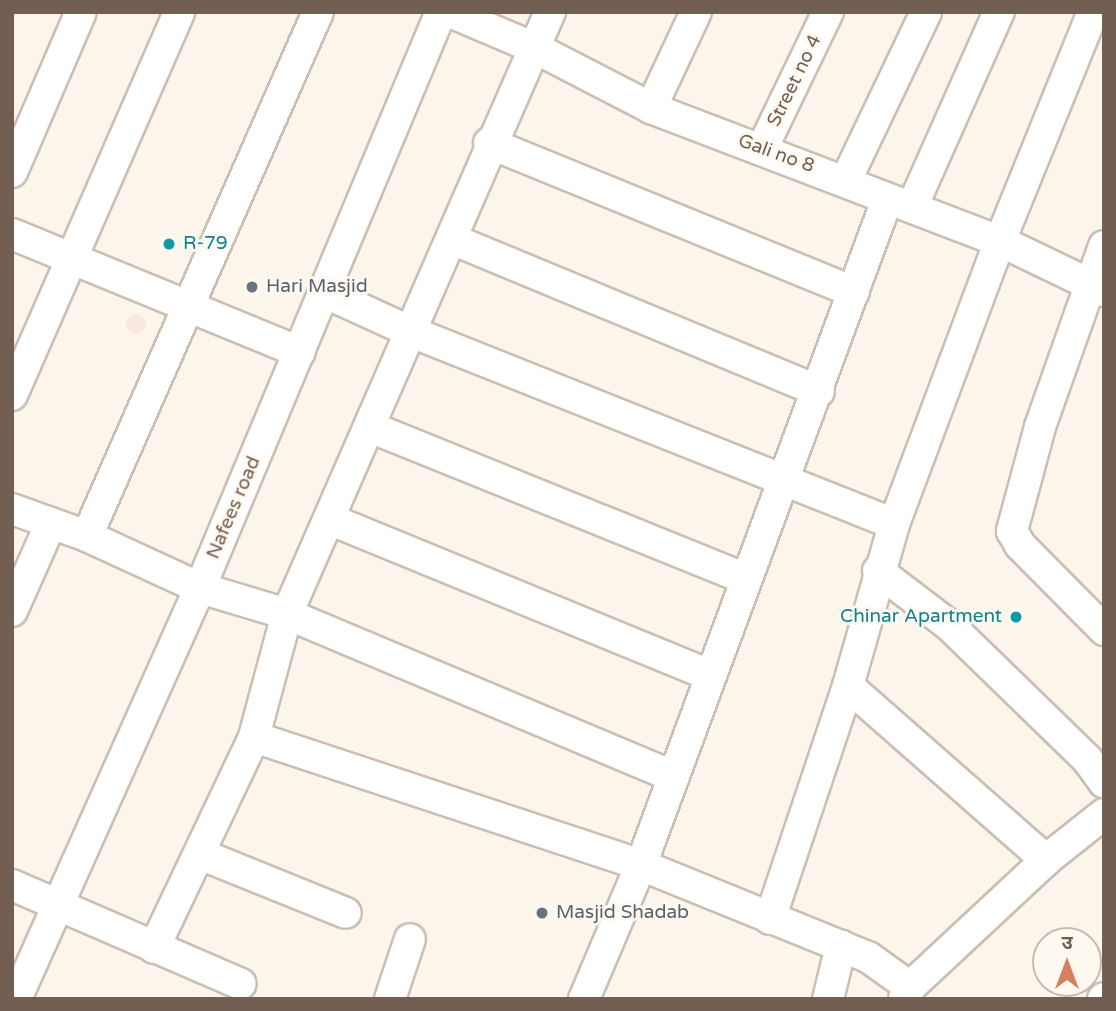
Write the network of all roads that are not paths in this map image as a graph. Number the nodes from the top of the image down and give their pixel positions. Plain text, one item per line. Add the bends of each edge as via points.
1 (81, 12) edge
2 (179, 12) edge
3 (318, 12) edge
4 (441, 12) edge
5 (450, 12) edge
6 (550, 12) edge
7 (696, 12) edge
8 (828, 12) edge
9 (926, 12) edge
10 (999, 12) edge
11 (1093, 12) edge
12 (535, 48) junction
13 (651, 108) junction
14 (489, 143) junction
15 (762, 149) junction
16 (12, 172) edge
17 (846, 180) junction
18 (900, 203) junction
19 (12, 234) edge
20 (454, 240) junction
21 (1000, 241) junction
22 (1104, 246) edge
23 (73, 258) junction
24 (1097, 287) edge
25 (854, 292) junction
26 (326, 293) junction
27 (187, 302) junction
28 (409, 331) junction
29 (300, 352) junction
30 (819, 391) junction
31 (12, 396) edge
32 (370, 427) junction
33 (783, 478) junction
34 (12, 509) edge
35 (329, 519) junction
36 (51, 523) junction
37 (894, 524) junction
38 (87, 536) junction
39 (878, 570) junction
40 (747, 579) junction
41 (200, 588) junction
42 (12, 611) edge
43 (287, 614) junction
44 (1104, 630) edge
45 (709, 675) junction
46 (848, 685) junction
47 (254, 737) junction
48 (1098, 762) edge
49 (673, 776) junction
50 (1104, 814) edge
51 (200, 854) junction
52 (1046, 860) junction
53 (641, 865) junction
54 (12, 885) edge
55 (60, 904) junction
56 (346, 914) dead end
57 (769, 919) junction
58 (410, 939) dead end
59 (841, 946) junction
60 (154, 948) junction
61 (241, 984) dead end
62 (907, 993) edge
63 (21, 995) edge
64 (390, 999) edge
65 (584, 999) edge
66 (828, 999) edge

1 - 16 street
2 - 23 street
3 - 27 street
4 - 26 street, Nafees road
5 - 12 street, Gali no 8
6 - 12 street
7 - 13 street
8 - 15 street, Street no 4
9 - 17 street
10 - 18 street
11 - 21 street
12 - 13 street, Gali no 8
12 - 14 street
13 - 15 street, Gali no 8
14 - 20 street
14 - 25 street
15 - 17 street, Gali no 8
17 - 18 street, Gali no 8
18 - 21 street, Gali no 8
18 - 25 street
19 - 23 street
20 - 28 street
20 - 30 street
21 - 24 street, Gali no 8
21 - 37 street
22 - 24 street
23 - 27 street
23 - 31 street
24 - 44 street via 1040,426 1012,531 1020,545
25 - 30 street
26 - 28 street
26 - 29 street, Nafees road
27 - 29 street
27 - 38 street
28 - 32 street
28 - 33 street
29 - 41 street, Nafees road
30 - 33 street
32 - 35 street
32 - 40 street
33 - 37 street
33 - 40 street
34 - 36 street
35 - 43 street
35 - 45 street
36 - 38 street
36 - 42 street
37 - 39 street
38 - 41 street
39 - 46 street
39 - 48 street via 949,625
40 - 45 street
41 - 43 street
41 - 55 street, Nafees road
43 - 47 street
43 - 49 street
45 - 49 street
46 - 52 street
46 - 57 street
47 - 51 street
47 - 53 street
49 - 53 street
50 - 52 street
51 - 56 street
51 - 60 street
52 - 62 street
53 - 57 street
53 - 65 street
54 - 55 street
55 - 60 street
55 - 63 street, Nafees road
57 - 59 street
58 - 64 street
59 - 62 street via 868,957
59 - 66 street
60 - 61 street

